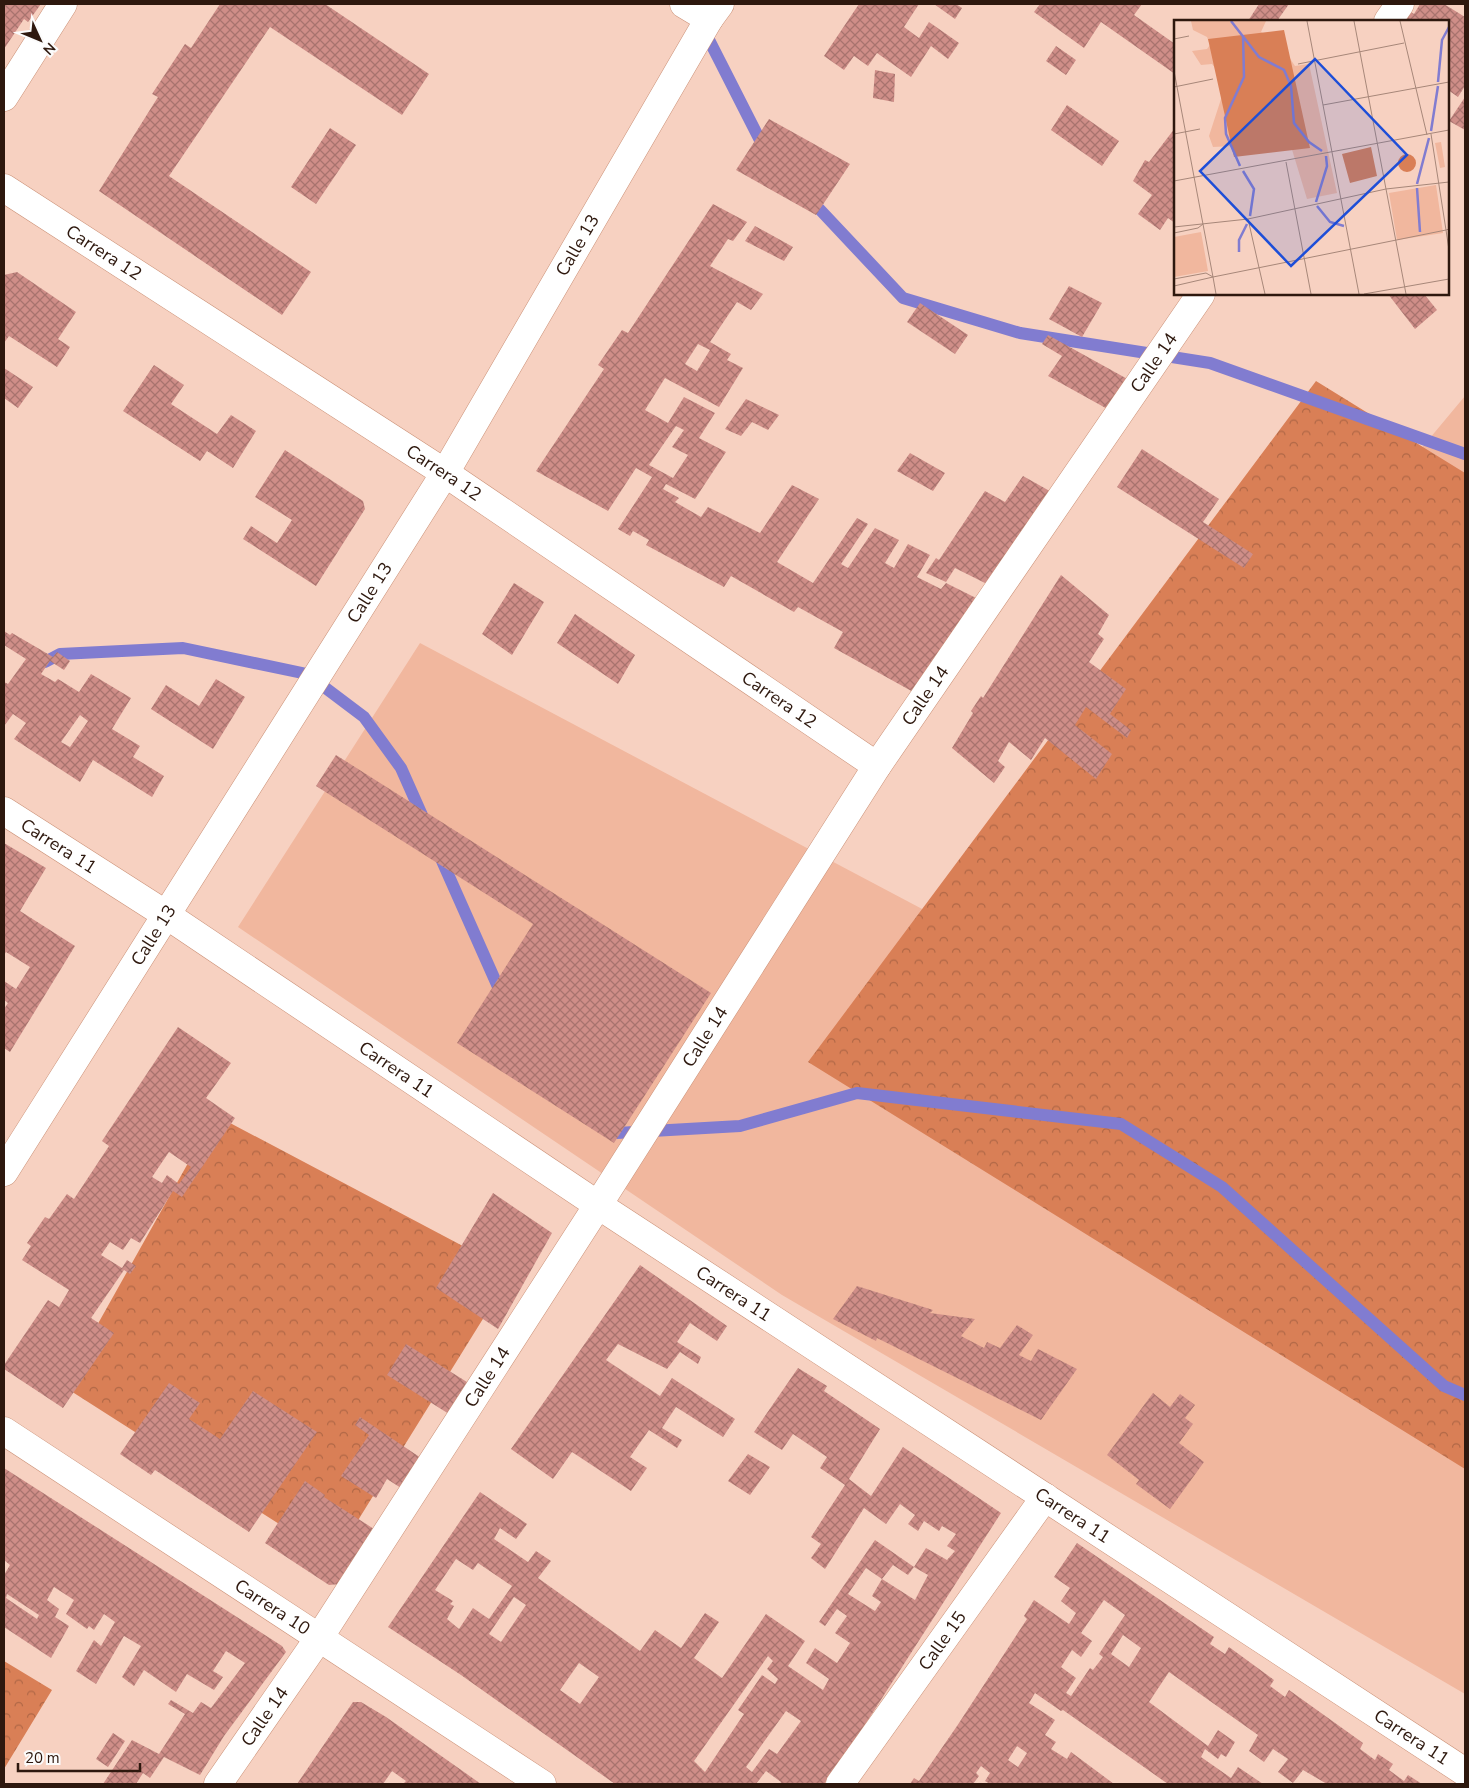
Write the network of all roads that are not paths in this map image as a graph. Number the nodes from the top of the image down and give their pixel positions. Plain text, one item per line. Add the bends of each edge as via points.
1 (63, 4) edge
2 (684, 4) edge
3 (1400, 4) edge
4 (714, 11) edge
5 (1389, 20) edge
6 (4, 97) edge
7 (4, 188) edge
8 (1200, 295) edge
9 (445, 473) junction
10 (877, 766) junction
11 (4, 811) edge
12 (165, 914) junction
13 (4, 1172) edge
14 (598, 1205) junction
15 (4, 1431) edge
16 (1045, 1497) junction
17 (318, 1638) junction
18 (1465, 1774) edge
19 (218, 1784) edge
20 (542, 1784) edge
21 (840, 1784) edge
22 (1459, 1784) edge

1 - 6 street
2 - 4 street
3 - 5 street
4 - 9 street, Calle 13
7 - 9 street, Carrera 12
8 - 10 street, Calle 14
9 - 10 street, Carrera 12
9 - 12 street, Calle 13
10 - 14 street, Calle 14
11 - 12 street, Carrera 11
12 - 13 street, Calle 13
12 - 14 street, Carrera 11
14 - 16 street, Carrera 11
14 - 17 street, Calle 14
15 - 17 street, Carrera 10
16 - 18 street, Carrera 11
16 - 21 street, Calle 15
17 - 19 street, Calle 14
17 - 20 street, Carrera 10
18 - 22 street

